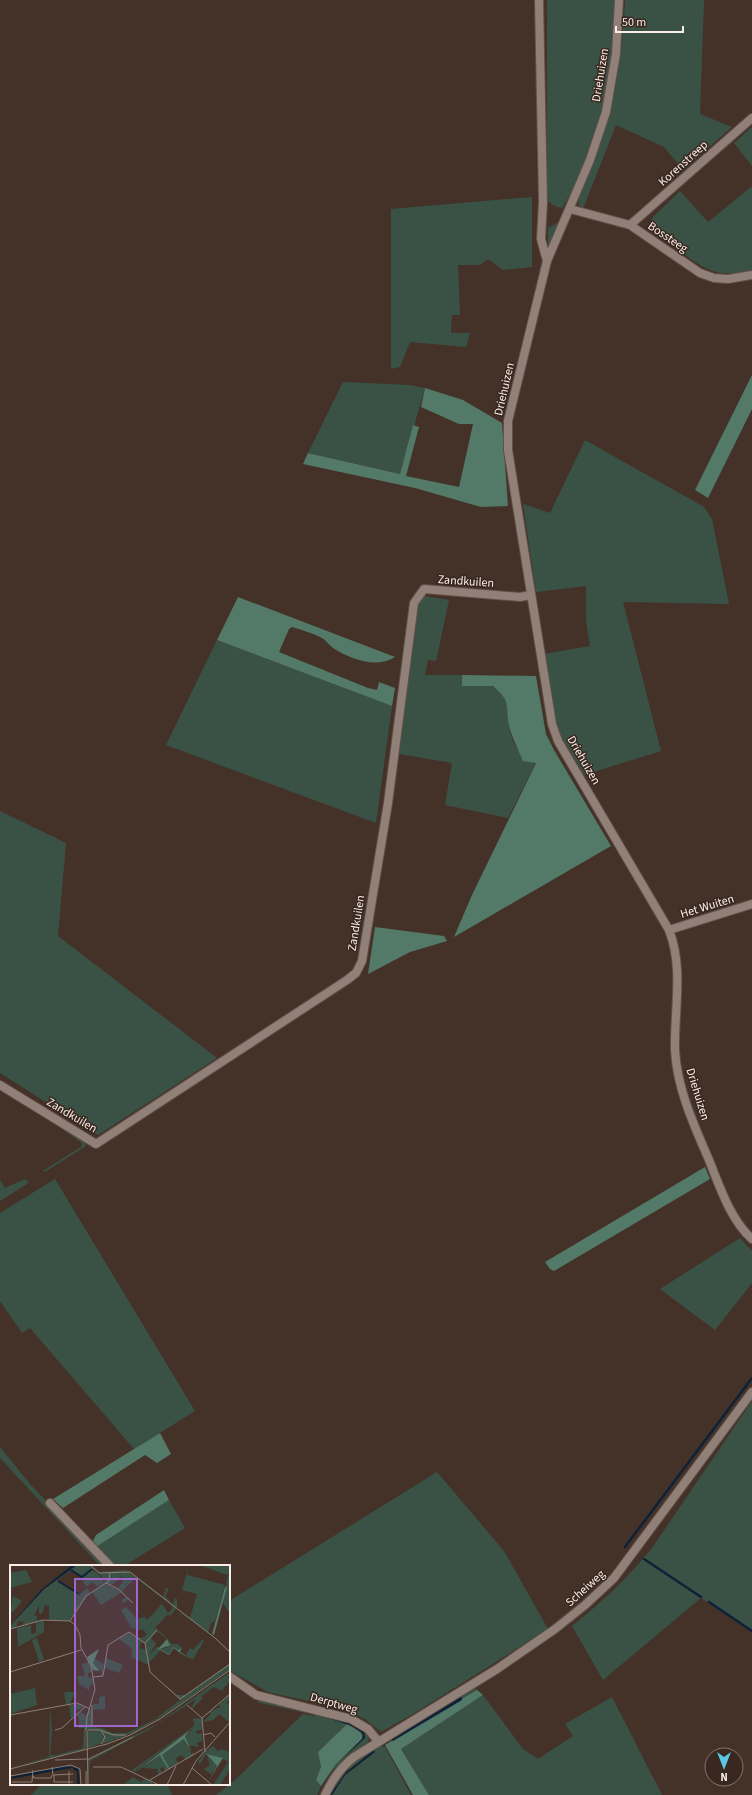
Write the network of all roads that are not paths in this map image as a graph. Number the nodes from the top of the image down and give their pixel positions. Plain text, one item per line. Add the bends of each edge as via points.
1 (619, 0) edge
2 (539, 1) edge
3 (752, 118) edge
4 (570, 209) junction
5 (630, 226) junction
6 (547, 261) junction
7 (752, 275) edge
8 (531, 595) junction
9 (752, 904) edge
10 (669, 930) junction
11 (0, 1085) edge
12 (752, 1240) edge
13 (752, 1392) edge
14 (50, 1503) dead end
15 (109, 1565) edge
16 (230, 1677) edge
17 (378, 1741) junction
18 (324, 1795) edge

1 - 4 street, Driehuizen via 616,54 606,112
2 - 6 street, Driehuizen via 543,202 541,239
3 - 5 street, Korenstreep
4 - 5 street, Bossteeg
4 - 6 street, Driehuizen
5 - 7 street, Bossteeg via 700,273 728,279
6 - 8 street, Driehuizen via 508,421 508,450
8 - 10 street, Driehuizen via 548,710 558,741
8 - 11 street, Zandkuilen via 520,597 424,589 414,603 388,803 362,961 356,973 96,1144
9 - 10 street, Het Wuiten
10 - 12 street, Driehuizen via 675,946 677,964 675,1050 678,1074 687,1107 729,1208
13 - 17 street, Scheiweg via 614,1578 555,1629 497,1669
14 - 15 street
16 - 17 street, Derptweg via 256,1695 350,1719 368,1729
17 - 18 street via 346,1763

